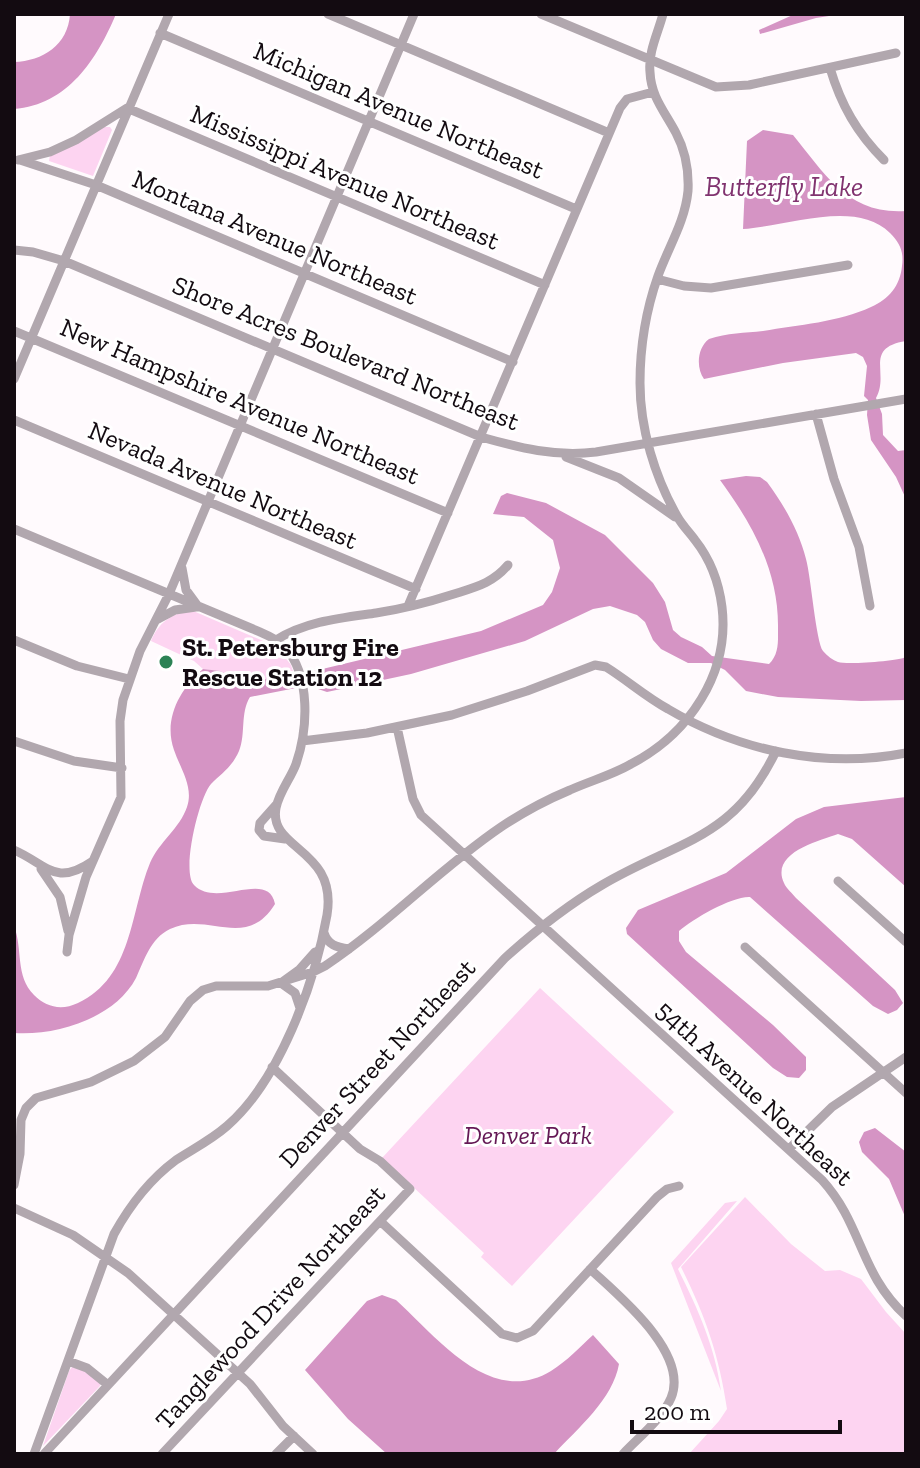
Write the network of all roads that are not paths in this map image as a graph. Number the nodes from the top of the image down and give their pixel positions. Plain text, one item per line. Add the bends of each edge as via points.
1 (169, 14) edge
2 (328, 14) edge
3 (414, 14) edge
4 (541, 14) edge
5 (663, 14) edge
6 (671, 14) edge
7 (659, 27) junction
8 (160, 33) junction
9 (401, 45) junction
10 (896, 53) dead end
11 (650, 60) junction
12 (830, 68) junction
13 (653, 92) junction
14 (127, 108) junction
15 (369, 121) junction
16 (609, 133) junction
17 (16, 160) edge
18 (884, 160) dead end
19 (96, 185) junction
20 (336, 197) junction
21 (576, 209) junction
22 (14, 250) edge
23 (64, 261) junction
24 (848, 265) dead end
25 (304, 273) junction
26 (657, 279) junction
27 (545, 285) junction
28 (14, 331) edge
29 (32, 337) junction
30 (272, 349) junction
31 (513, 362) junction
32 (14, 379) edge
33 (906, 399) edge
34 (816, 414) junction
35 (14, 420) edge
36 (240, 426) junction
37 (481, 437) junction
38 (648, 443) junction
39 (557, 454) junction
40 (208, 502) junction
41 (448, 513) junction
42 (678, 519) junction
43 (14, 529) edge
44 (182, 562) junction
45 (508, 565) dead end
46 (416, 589) junction
47 (169, 594) junction
48 (408, 606) junction
49 (870, 606) dead end
50 (200, 607) junction
51 (155, 622) junction
52 (14, 640) edge
53 (276, 640) junction
54 (129, 679) junction
55 (686, 719) junction
56 (397, 727) junction
57 (14, 741) edge
58 (302, 741) junction
59 (776, 751) junction
60 (906, 753) edge
61 (122, 768) junction
62 (276, 805) junction
63 (285, 839) junction
64 (14, 850) edge
65 (464, 854) junction
66 (93, 861) junction
67 (40, 867) junction
68 (838, 881) dead end
69 (541, 926) junction
70 (324, 932) junction
71 (69, 935) junction
72 (906, 942) edge
73 (320, 946) junction
74 (745, 947) dead end
75 (349, 949) junction
76 (67, 952) dead end
77 (313, 972) junction
78 (281, 983) junction
79 (300, 1008) junction
80 (906, 1057) edge
81 (272, 1067) junction
82 (883, 1072) junction
83 (906, 1093) edge
84 (343, 1132) junction
85 (789, 1149) junction
86 (14, 1185) edge
87 (679, 1186) dead end
88 (14, 1208) edge
89 (380, 1221) junction
90 (105, 1255) junction
91 (590, 1269) junction
92 (173, 1314) junction
93 (906, 1316) edge
94 (68, 1361) junction
95 (237, 1373) junction
96 (108, 1385) junction
97 (294, 1436) junction
98 (34, 1454) edge
99 (44, 1454) edge
100 (162, 1454) edge
101 (276, 1454) edge
102 (313, 1454) edge
103 (623, 1454) edge

1 - 8 street
2 - 9 street
3 - 9 street
4 - 11 street
5 - 7 street
6 - 7 street
7 - 11 street
8 - 14 street
8 - 15 street, Michigan Avenue Northeast
9 - 15 street
9 - 16 street
10 - 12 street
11 - 12 street via 726,88
11 - 13 street
12 - 18 street via 846,112
13 - 16 street via 623,102
13 - 26 street via 680,143 688,177 683,217
14 - 17 street, Montana Avenue Northeast via 76,140
14 - 19 street
14 - 20 street, Mississippi Avenue Northeast
15 - 20 street
15 - 21 street, Michigan Avenue Northeast
16 - 21 street
17 - 19 street, Montana Avenue Northeast
19 - 23 street
19 - 25 street, Montana Avenue Northeast
20 - 25 street
20 - 27 street, Mississippi Avenue Northeast
21 - 27 street
22 - 23 street, Shore Acres Boulevard Northeast
23 - 29 street
23 - 30 street, Shore Acres Boulevard Northeast
24 - 26 street via 711,288
25 - 30 street
25 - 31 street, Montana Avenue Northeast
26 - 38 street via 641,370
27 - 31 street
28 - 29 street, New Hampshire Avenue Northeast
29 - 32 street
29 - 36 street, New Hampshire Avenue Northeast
30 - 36 street
30 - 37 street, Shore Acres Boulevard Northeast
31 - 37 street
33 - 34 street, Shore Acres Boulevard Northeast
34 - 38 street, Shore Acres Boulevard Northeast
34 - 49 street via 859,547
35 - 40 street, Nevada Avenue Northeast
36 - 40 street
36 - 41 street, New Hampshire Avenue Northeast
37 - 39 street, Shore Acres Boulevard Northeast
37 - 41 street
38 - 39 street, Shore Acres Boulevard Northeast
38 - 42 street
39 - 42 street via 619,478
40 - 44 street
40 - 46 street, Nevada Avenue Northeast
41 - 46 street
42 - 55 street via 712,567 722,605 722,652 716,672
43 - 47 street
44 - 47 street
44 - 50 street via 184,585
45 - 48 street via 488,583
46 - 48 street
47 - 50 street
47 - 51 street
48 - 53 street via 331,619
50 - 51 street via 175,610
50 - 53 street
51 - 54 street
52 - 54 street via 77,666
53 - 58 street via 294,660 300,680
54 - 61 street via 120,721
55 - 56 street via 595,665 488,704
55 - 59 street
55 - 65 street via 635,763 542,804
56 - 58 street
56 - 65 street, 54th Avenue Northeast via 414,805
57 - 61 street via 74,761
58 - 62 street
59 - 60 street via 854,761
59 - 69 street, Denver Street Northeast via 752,792 713,829 603,884
61 - 66 street via 121,797
62 - 63 street
62 - 63 street via 259,830 264,836
63 - 70 street via 311,857 325,880
64 - 67 street
65 - 69 street, 54th Avenue Northeast
65 - 75 street
66 - 67 street via 63,874
66 - 71 street
67 - 71 street via 60,897
68 - 72 street
69 - 84 street, Denver Street Northeast
69 - 85 street, 54th Avenue Northeast
70 - 73 street
70 - 75 street via 334,946
71 - 76 street
73 - 77 street
73 - 78 street
74 - 82 street
75 - 77 street
77 - 78 street
77 - 79 street
78 - 79 street via 295,993
78 - 86 street via 203,990 170,1032 134,1061 102,1078 36,1098 21,1120
79 - 81 street
80 - 82 street
81 - 84 street
81 - 90 street via 230,1124 147,1187 128,1209
82 - 83 street
82 - 85 street via 832,1107
84 - 89 street, Tanglewood Drive Northeast via 410,1189
84 - 92 street, Denver Street Northeast
85 - 93 street, 54th Avenue Northeast via 842,1204 873,1277
87 - 91 street via 657,1197
88 - 90 street
89 - 91 street via 502,1334 517,1338 528,1335
89 - 95 street, Tanglewood Drive Northeast
90 - 92 street
90 - 94 street
91 - 103 street via 652,1329 674,1383 662,1412
92 - 95 street
92 - 96 street, Denver Street Northeast
94 - 96 street
94 - 98 street
95 - 97 street
95 - 100 street, Tanglewood Drive Northeast
96 - 99 street, Denver Street Northeast
97 - 101 street
97 - 102 street

